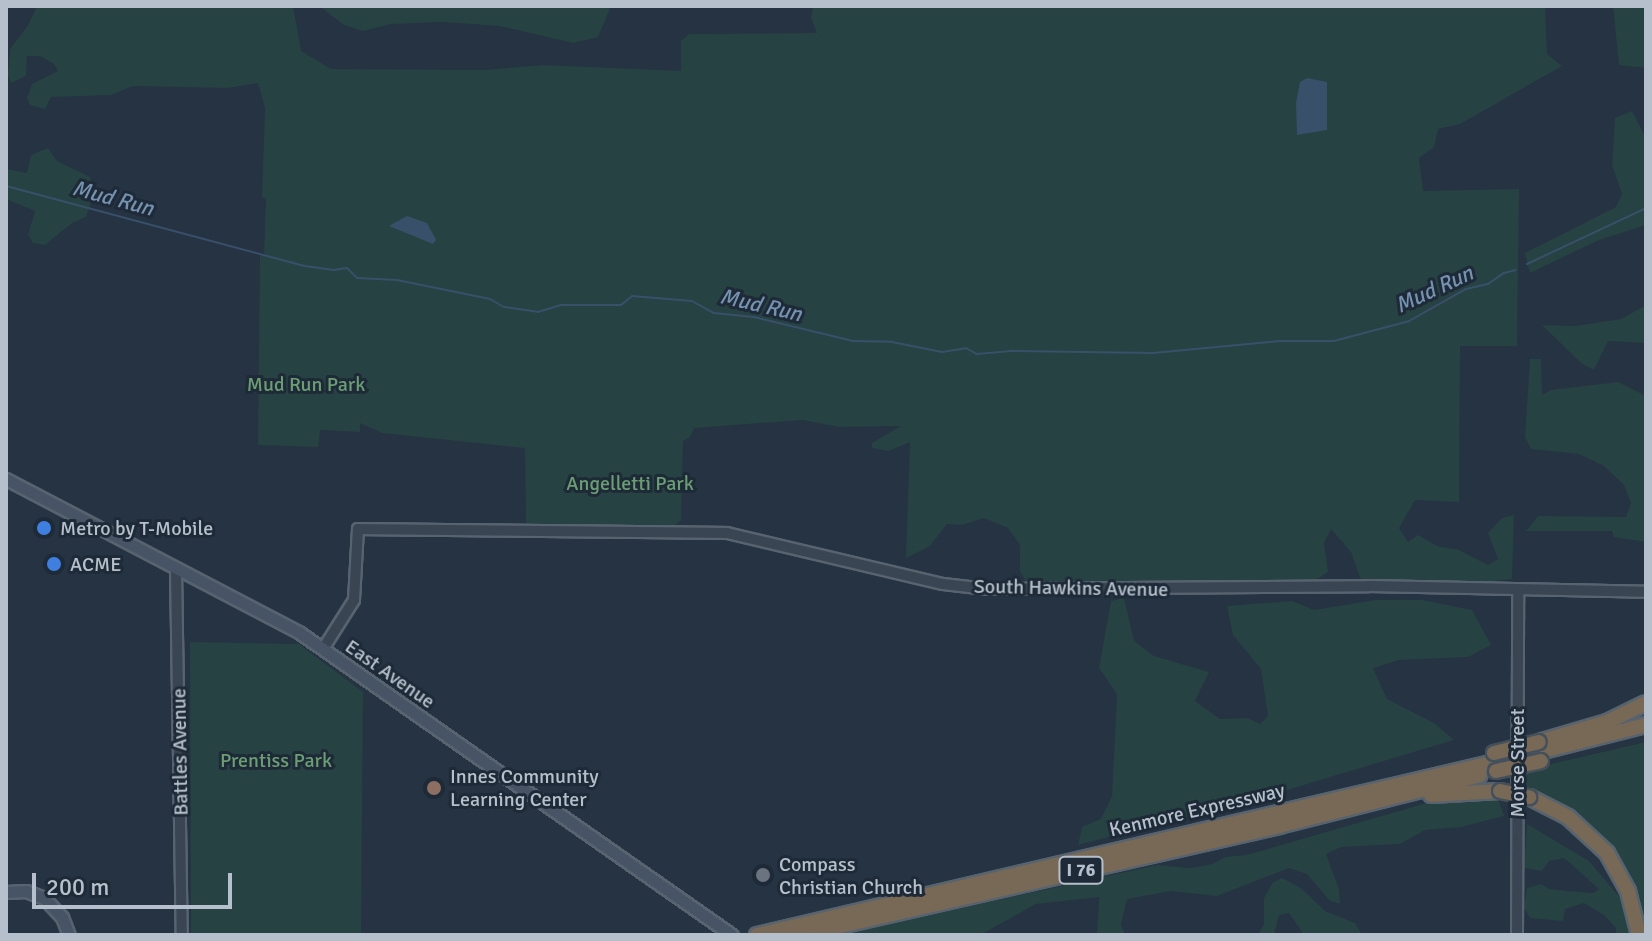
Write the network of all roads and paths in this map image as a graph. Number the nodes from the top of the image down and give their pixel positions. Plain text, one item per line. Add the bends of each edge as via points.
1 (6, 479) edge
2 (176, 569) junction
3 (1518, 591) junction
4 (1646, 592) edge
5 (323, 649) junction
6 (1646, 703) edge
7 (1646, 725) edge
8 (1646, 735) edge
9 (1540, 752) junction
10 (1495, 762) junction
11 (1363, 805) junction
12 (6, 892) edge
13 (69, 935) edge
14 (182, 935) edge
15 (732, 935) edge
16 (757, 935) edge
17 (799, 935) edge
18 (1517, 935) edge
19 (1639, 935) edge

1 - 2 main road, East Avenue
2 - 5 main road, East Avenue
2 - 14 street, Battles Avenue
3 - 4 street, South Hawkins Avenue
3 - 5 street, South Hawkins Avenue via 1383,586 987,589 914,578 727,533 358,529 354,600
3 - 18 street, Morse Street
5 - 15 main road, East Avenue
6 - 9 highway
7 - 9 highway
8 - 9 highway
9 - 10 highway, bridge
10 - 11 highway
10 - 16 highway, Kenmore Expressway / I 76
11 - 17 highway, Kenmore Expressway / I 76
11 - 19 highway, I 76, bridge via 1458,792 1529,797 1568,817 1601,845 1628,891
12 - 13 main road via 26,891 44,898 62,917

